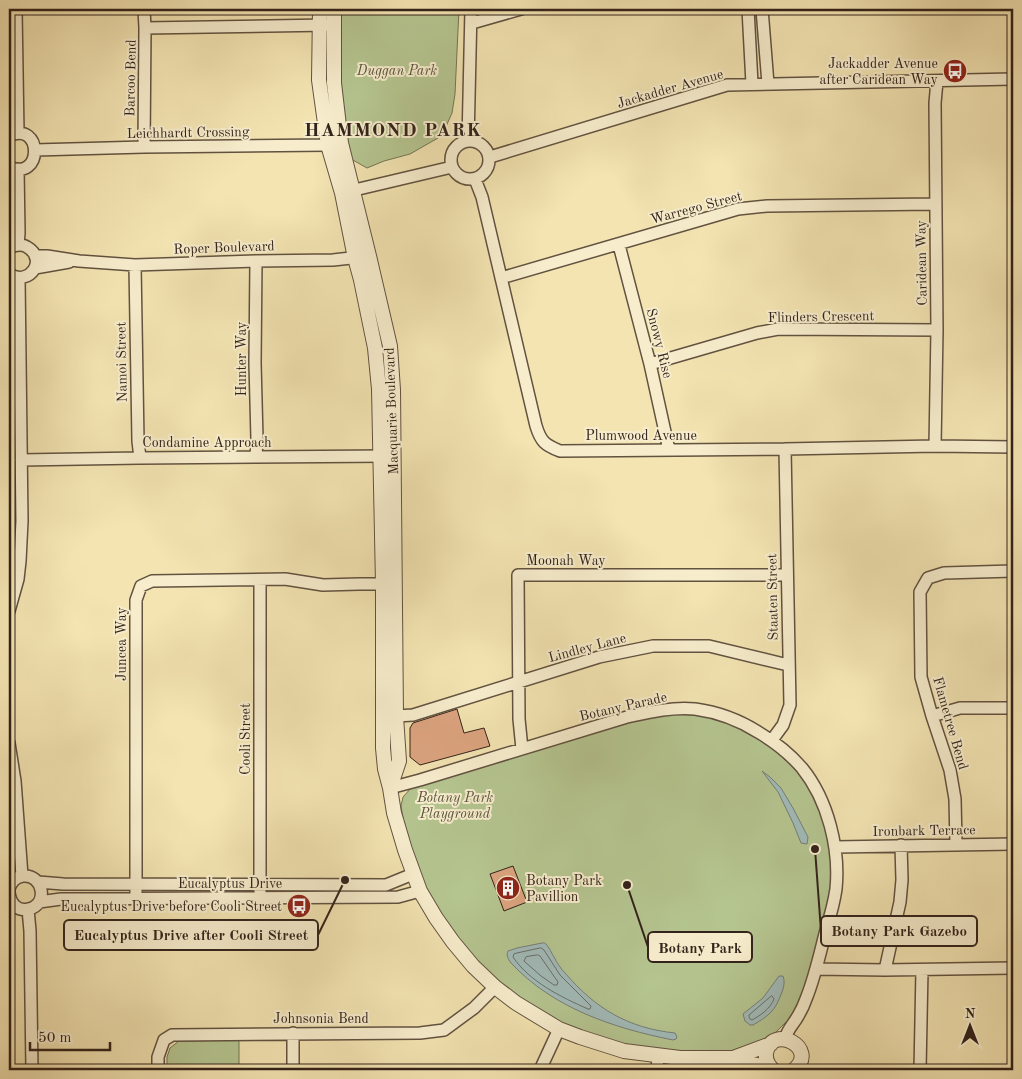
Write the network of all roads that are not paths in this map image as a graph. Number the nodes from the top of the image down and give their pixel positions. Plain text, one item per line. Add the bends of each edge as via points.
1 (16, 9) edge
2 (144, 9) edge
3 (320, 9) edge
4 (334, 9) edge
5 (471, 9) edge
6 (521, 9) edge
7 (748, 9) edge
8 (762, 9) edge
9 (472, 23) junction
10 (319, 25) junction
11 (334, 25) junction
12 (145, 28) junction
13 (1013, 79) edge
14 (937, 80) junction
15 (752, 84) junction
16 (768, 84) junction
17 (13, 134) edge
18 (468, 141) junction
19 (335, 144) junction
20 (144, 147) junction
21 (35, 150) junction
22 (490, 157) junction
23 (452, 167) junction
24 (13, 168) edge
25 (475, 179) junction
26 (347, 192) junction
27 (935, 204) junction
28 (619, 244) junction
29 (14, 246) edge
30 (35, 256) junction
31 (369, 256) junction
32 (355, 258) junction
33 (79, 261) junction
34 (256, 261) junction
35 (135, 265) junction
36 (35, 268) junction
37 (14, 276) edge
38 (501, 278) junction
39 (937, 330) junction
40 (650, 364) junction
41 (935, 446) junction
42 (1013, 446) edge
43 (785, 449) junction
44 (669, 450) junction
45 (256, 456) junction
46 (387, 456) junction
47 (140, 458) junction
48 (21, 460) junction
49 (1013, 571) edge
50 (787, 575) junction
51 (13, 578) edge
52 (260, 580) junction
53 (389, 584) junction
54 (9, 611) edge
55 (788, 665) junction
56 (520, 682) junction
57 (1013, 708) edge
58 (396, 716) junction
59 (932, 716) junction
60 (772, 740) junction
61 (522, 749) junction
62 (9, 750) edge
63 (390, 788) junction
64 (956, 844) junction
65 (1013, 844) edge
66 (901, 845) junction
67 (836, 847) junction
68 (413, 874) junction
69 (38, 882) junction
70 (12, 884) edge
71 (260, 884) junction
72 (136, 885) junction
73 (420, 891) junction
74 (136, 898) junction
75 (260, 898) junction
76 (39, 902) junction
77 (12, 906) edge
78 (28, 909) junction
79 (1013, 968) edge
80 (816, 969) junction
81 (885, 970) junction
82 (922, 970) junction
83 (495, 987) junction
84 (799, 1016) junction
85 (559, 1029) junction
86 (293, 1033) junction
87 (785, 1039) junction
88 (771, 1044) junction
89 (799, 1048) junction
90 (658, 1056) junction
91 (732, 1058) junction
92 (32, 1070) edge
93 (158, 1070) edge
94 (293, 1070) edge
95 (540, 1070) edge
96 (657, 1070) edge
97 (772, 1070) edge
98 (794, 1070) edge
99 (920, 1070) edge

1 - 17 street
2 - 12 street, Barcoo Bend
3 - 10 street, Macquarie Boulevard
4 - 11 street, Macquarie Boulevard
5 - 9 street
6 - 9 street
7 - 15 street
8 - 16 street
9 - 18 street
10 - 11 street
10 - 12 street
10 - 19 street, Macquarie Boulevard via 319,80
11 - 19 street, Macquarie Boulevard
12 - 20 street, Barcoo Bend
13 - 14 street, Jackadder Avenue
14 - 16 street, Jackadder Avenue
14 - 27 street, Caridean Way
15 - 16 street, Jackadder Avenue
15 - 22 street, Jackadder Avenue via 726,85
17 - 21 street via 24,134
18 - 22 street via 482,145
18 - 23 street via 457,145 451,155
19 - 20 street, Leichhardt Crossing
19 - 26 street, Macquarie Boulevard
20 - 21 street, Leichhardt Crossing
21 - 24 street via 28,165
22 - 25 street via 487,171
23 - 25 street via 459,176
23 - 26 street
24 - 29 street via 19,233
25 - 38 street, Plumwood Avenue
26 - 31 street, Macquarie Boulevard
26 - 32 street, Macquarie Boulevard
27 - 28 street, Warrego Street via 738,209
27 - 39 street, Caridean Way
28 - 38 street, Warrego Street
28 - 40 street, Snowy Rise
29 - 30 street via 29,247
30 - 33 street, Roper Boulevard
30 - 36 street
31 - 32 street, Roper Boulevard
31 - 46 street, Macquarie Boulevard via 390,346 393,390
32 - 34 street, Roper Boulevard
32 - 46 street, Macquarie Boulevard via 376,348
33 - 35 street, Roper Boulevard
33 - 36 street, Roper Boulevard
34 - 35 street, Roper Boulevard
34 - 45 street, Hunter Way
35 - 47 street, Namoi Street
36 - 37 street via 29,276
37 - 48 street
38 - 44 street, Plumwood Avenue via 541,440 560,451
39 - 40 street, Flinders Crescent via 778,329
39 - 41 street, Caridean Way
40 - 44 street, Snowy Rise
41 - 42 street, Plumwood Avenue
41 - 43 street, Plumwood Avenue
43 - 44 street, Plumwood Avenue
43 - 50 street, Staaten Street
45 - 46 street, Condamine Approach
45 - 47 street, Condamine Approach
46 - 53 street, Macquarie Boulevard
47 - 48 street, Condamine Approach
48 - 51 street via 20,562
49 - 59 street, Flametree Bend via 944,573 928,578 920,592 921,677
50 - 55 street, Staaten Street
50 - 56 street, Moonah Way via 518,575
51 - 54 street
52 - 53 street, Juncea Way via 285,579 323,585
52 - 71 street, Cooli Street
52 - 72 street, Juncea Way via 152,581 141,586 136,600
53 - 58 street, Macquarie Boulevard
53 - 63 street, Macquarie Boulevard via 383,748 384,769
55 - 56 street, Lindley Lane via 710,646 653,646 599,657
55 - 60 street, Staaten Street via 790,705 783,725
56 - 58 street, Lindley Lane via 413,715
56 - 61 street, Moonah Way
57 - 59 street via 960,708
58 - 63 street, Macquarie Boulevard via 399,761
59 - 64 street, Flametree Bend via 950,770 955,799
60 - 61 street, Botany Parade via 749,726 712,712 677,708 627,717
60 - 67 street, Botany Parade via 795,760 811,780
61 - 63 street, Botany Parade
62 - 70 street via 15,781
63 - 68 street, Macquarie Boulevard via 394,813
64 - 65 street, Ironbark Terrace
64 - 66 street, Ironbark Terrace
66 - 67 street, Ironbark Terrace
66 - 81 street via 900,902
67 - 80 street, Botany Parade via 836,889
68 - 71 street, Eucalyptus Drive via 386,885
68 - 73 street, Macquarie Boulevard
69 - 70 street via 29,876
69 - 72 street, Eucalyptus Drive
69 - 76 street via 41,887
70 - 77 street via 9,899
71 - 72 street, Eucalyptus Drive
71 - 75 street, Cooli Street
72 - 74 street, Juncea Way
73 - 75 street, Eucalyptus Drive via 398,897
73 - 83 street, Macquarie Boulevard via 453,942
74 - 75 street, Eucalyptus Drive
74 - 76 street, Eucalyptus Drive
76 - 78 street
77 - 78 street
78 - 92 street
79 - 82 street
80 - 81 street
80 - 84 street, Botany Parade
81 - 82 street
82 - 99 street
83 - 85 street, Macquarie Boulevard
83 - 86 street, Johnsonia Bend via 474,1008 444,1030 420,1033
84 - 87 street, Botany Parade
84 - 89 street, Botany Parade via 796,1042
85 - 90 street, Macquarie Boulevard via 624,1051
85 - 95 street
86 - 93 street, Johnsonia Bend via 172,1035 164,1040 158,1057
86 - 94 street
87 - 88 street, Macquarie Boulevard
87 - 89 street
88 - 91 street, Macquarie Boulevard
88 - 97 street via 766,1059
89 - 98 street via 801,1058
90 - 91 street, Macquarie Boulevard
90 - 96 street
91 - 97 street, Macquarie Boulevard

